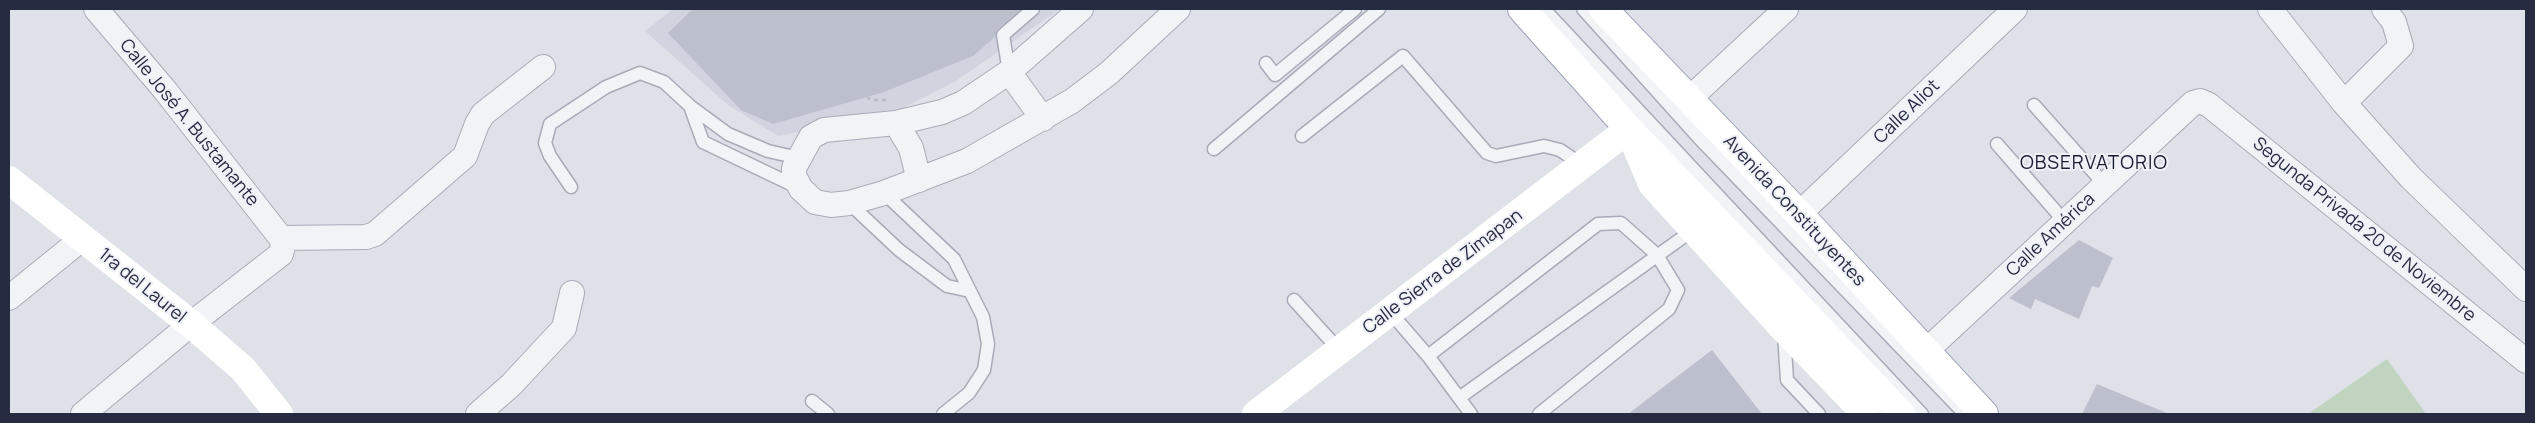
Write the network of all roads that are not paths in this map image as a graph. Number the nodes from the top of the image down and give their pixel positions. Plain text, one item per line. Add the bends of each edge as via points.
1 (96, 9) edge
2 (1033, 9) edge
3 (1081, 9) edge
4 (1178, 9) edge
5 (1355, 9) edge
6 (1379, 9) edge
7 (1522, 9) edge
8 (1544, 9) edge
9 (1583, 9) edge
10 (1602, 9) edge
11 (1786, 9) edge
12 (2014, 9) edge
13 (2270, 9) edge
14 (2384, 9) edge
15 (1266, 64) dead end
16 (543, 67) dead end
17 (1010, 72) junction
18 (1688, 100) junction
19 (2200, 101) joint
20 (2344, 103) junction
21 (2034, 105) dead end
22 (690, 106) junction
23 (1043, 119) junction
24 (896, 123) junction
25 (1628, 129) junction
26 (1302, 136) dead end
27 (1996, 144) dead end
28 (1214, 149) dead end
29 (799, 158) junction
30 (1582, 165) junction
31 (9, 180) edge
32 (919, 180) junction
33 (2105, 185) junction
34 (571, 187) dead end
35 (801, 189) junction
36 (884, 193) junction
37 (849, 203) junction
38 (1799, 214) junction
39 (2065, 222) junction
40 (1693, 230) junction
41 (83, 238) junction
42 (281, 238) junction
43 (1657, 255) junction
44 (2526, 289) edge
45 (970, 291) junction
46 (572, 293) dead end
47 (9, 298) edge
48 (1294, 300) dead end
49 (1390, 312) junction
50 (191, 324) junction
51 (1784, 330) junction
52 (1340, 351) junction
53 (1926, 351) junction
54 (1428, 356) junction
55 (2526, 361) edge
56 (1459, 398) junction
57 (812, 401) dead end
58 (83, 414) edge
59 (279, 414) edge
60 (478, 414) edge
61 (828, 414) edge
62 (943, 414) edge
63 (1256, 414) edge
64 (1471, 414) edge
65 (1539, 414) edge
66 (1819, 414) edge
67 (1866, 414) edge
68 (1900, 414) edge
69 (1922, 414) edge
70 (1965, 414) edge
71 (1984, 414) edge

1 - 42 street, Calle José A. Bustamante via 164,89
2 - 17 lane via 1003,35
3 - 17 street
4 - 23 street via 1109,73
5 - 15 lane via 1275,75
6 - 28 lane
7 - 25 street
8 - 69 lane
9 - 70 lane via 1699,138
10 - 18 street, Avenida Constituyentes
11 - 18 street
12 - 38 street, Calle Aliot
13 - 20 street
14 - 20 street via 2394,22 2401,46
16 - 42 street via 483,114 465,156 375,234 366,237
17 - 23 street
17 - 24 street via 963,103 942,112
18 - 38 street, Avenida Constituyentes
19 - 33 street, Calle América via 2192,103
19 - 55 street, Segunda Privada 20 de Noviembre
20 - 44 street via 2411,178
21 - 33 lane
22 - 29 lane via 728,134 768,151
22 - 34 lane via 664,82 640,73 606,87 550,124 545,143
22 - 35 lane via 703,142
23 - 32 street via 967,161
24 - 29 street via 824,130 811,137
24 - 32 street via 911,148
25 - 30 street, Calle Sierra de Zimapan
25 - 40 street via 1652,184
25 - 68 street
26 - 30 lane via 1403,56 1488,153 1496,156 1544,146 1560,150
27 - 39 lane
29 - 35 street via 794,176
30 - 49 street, Calle Sierra de Zimapan
31 - 41 street, 1ra del Laurel
32 - 36 street
33 - 39 street, Calle América
35 - 37 street via 815,202 831,205
36 - 37 street
36 - 45 lane via 954,259
37 - 45 lane via 899,250 948,286
38 - 53 street, Avenida Constituyentes
39 - 53 street, Calle América
40 - 43 lane
40 - 51 street
41 - 47 street
41 - 50 street, 1ra del Laurel
42 - 50 street via 281,254
43 - 54 lane via 1621,223 1598,224
43 - 56 lane
43 - 65 lane via 1678,290 1669,309
45 - 62 lane via 983,317 988,344 984,370 969,393
46 - 60 street via 564,328 511,385
48 - 52 lane
49 - 52 street, Calle Sierra de Zimapan
49 - 54 lane
50 - 58 street, 1ra del Laurel
50 - 59 street via 243,369
51 - 66 lane via 1787,380
51 - 67 street
52 - 63 street, Calle Sierra de Zimapan
53 - 71 street, Avenida Constituyentes
54 - 56 lane
56 - 64 lane
57 - 61 lane

